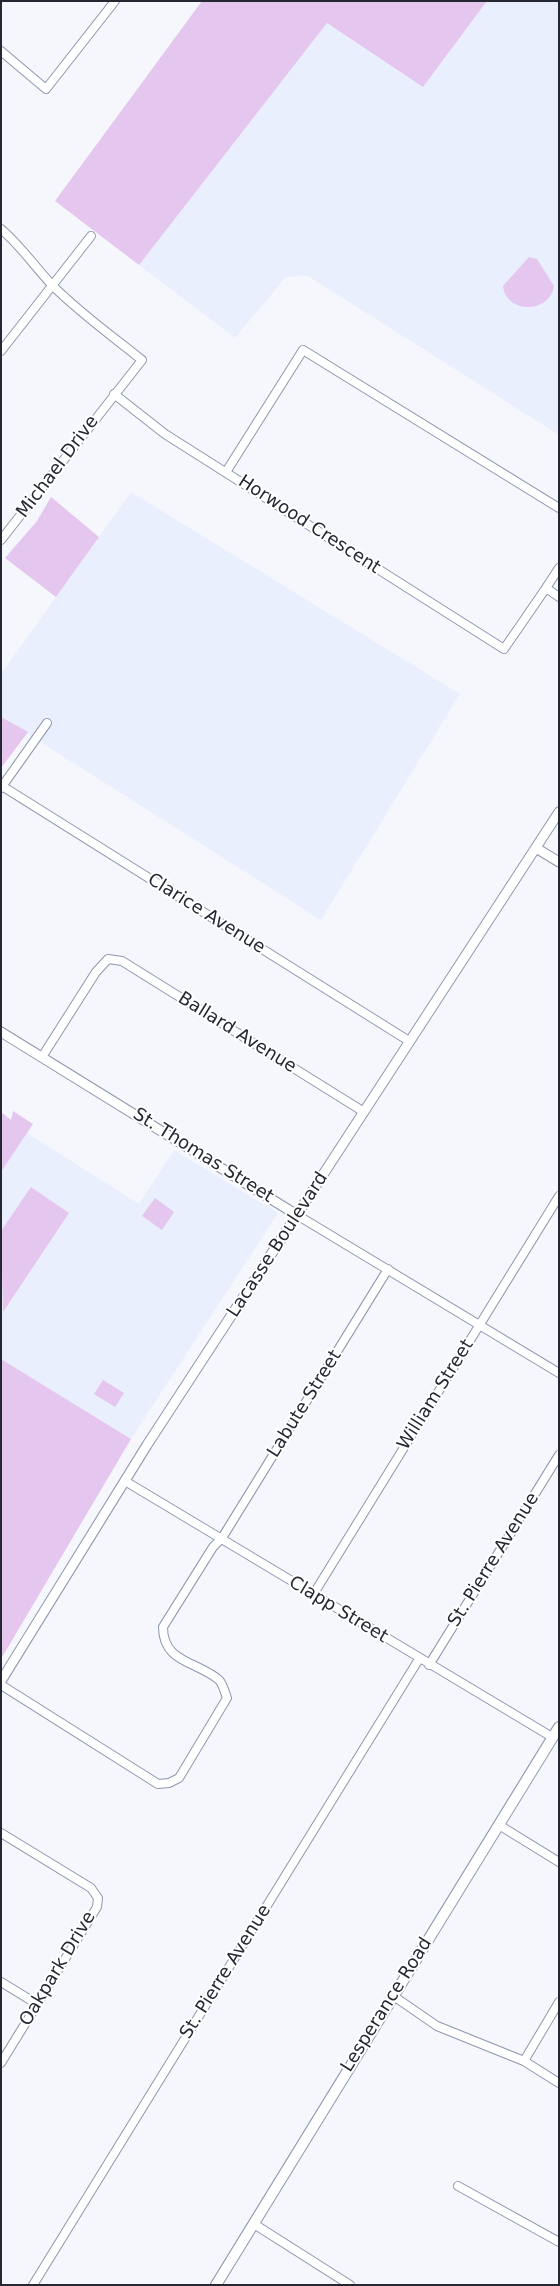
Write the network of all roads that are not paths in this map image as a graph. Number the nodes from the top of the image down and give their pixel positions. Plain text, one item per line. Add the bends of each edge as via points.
1 (115, 1) edge
2 (1, 51) edge
3 (1, 229) edge
4 (91, 236) dead end
5 (52, 285) junction
6 (1, 351) edge
7 (114, 394) junction
8 (226, 472) junction
9 (559, 508) edge
10 (1, 540) edge
11 (559, 568) edge
12 (546, 588) junction
13 (559, 597) edge
14 (47, 723) dead end
15 (2, 787) edge
16 (559, 812) edge
17 (536, 848) junction
18 (559, 862) edge
19 (1, 1032) edge
20 (409, 1041) junction
21 (42, 1058) junction
22 (364, 1112) junction
23 (559, 1196) edge
24 (297, 1215) junction
25 (388, 1270) junction
26 (479, 1325) junction
27 (559, 1373) edge
28 (559, 1455) edge
29 (125, 1481) junction
30 (222, 1538) junction
31 (314, 1595) junction
32 (419, 1659) junction
33 (429, 1665) junction
34 (1, 1681) edge
35 (1, 1685) edge
36 (559, 1726) edge
37 (552, 1737) junction
38 (499, 1825) junction
39 (1, 1834) edge
40 (559, 1862) edge
41 (1, 1982) edge
42 (392, 1995) junction
43 (559, 2002) edge
44 (37, 2004) junction
45 (524, 2061) junction
46 (1, 2063) edge
47 (559, 2083) edge
48 (458, 2186) dead end
49 (254, 2224) junction
50 (559, 2242) edge
51 (33, 2285) edge
52 (216, 2285) edge
53 (350, 2285) edge

1 - 2 street via 46,89
3 - 5 street via 20,246
4 - 5 street
5 - 6 street
5 - 7 street, Michael Drive via 142,360
7 - 8 street via 164,434
7 - 10 street, Michael Drive
8 - 9 street, Horwood Crescent via 303,350
8 - 12 street, Horwood Crescent via 504,649
11 - 12 street, Horwood Crescent
12 - 13 street
14 - 15 street
15 - 20 street, Clarice Avenue
16 - 17 street, Lacasse Boulevard
17 - 18 street
17 - 20 street, Lacasse Boulevard
19 - 21 street, St. Thomas Street
20 - 22 street, Lacasse Boulevard
21 - 22 street, Ballard Avenue via 96,972 108,959 122,961
21 - 24 street, St. Thomas Street
22 - 24 street, Lacasse Boulevard
23 - 26 street, William Street
24 - 25 street, St. Thomas Street
24 - 29 street, Lacasse Boulevard
25 - 26 street, St. Thomas Street
25 - 30 street, Labute Street
26 - 27 street, St. Thomas Street
26 - 31 street, William Street
28 - 33 street, St. Pierre Avenue
29 - 30 street, Clapp Street
29 - 34 street, Lacasse Boulevard
30 - 31 street, Clapp Street
30 - 35 street, Labute Street via 212,1547 163,1627 163,1641 172,1652 220,1681 227,1698 179,1778 158,1784
31 - 32 street, Clapp Street
32 - 33 street, Clapp Street
32 - 51 street, St. Pierre Avenue
33 - 37 street, Clapp Street
36 - 37 main road, Lesperance Road
37 - 38 main road, Lesperance Road
38 - 40 street
38 - 42 main road, Lesperance Road
39 - 44 street, Oakpark Drive via 91,1888 98,1898 97,1907
41 - 44 street
42 - 45 street via 437,2026
42 - 49 main road, Lesperance Road
43 - 45 street
44 - 46 street, Oakpark Drive
45 - 47 street
48 - 50 street
49 - 52 main road, Lesperance Road
49 - 53 street

